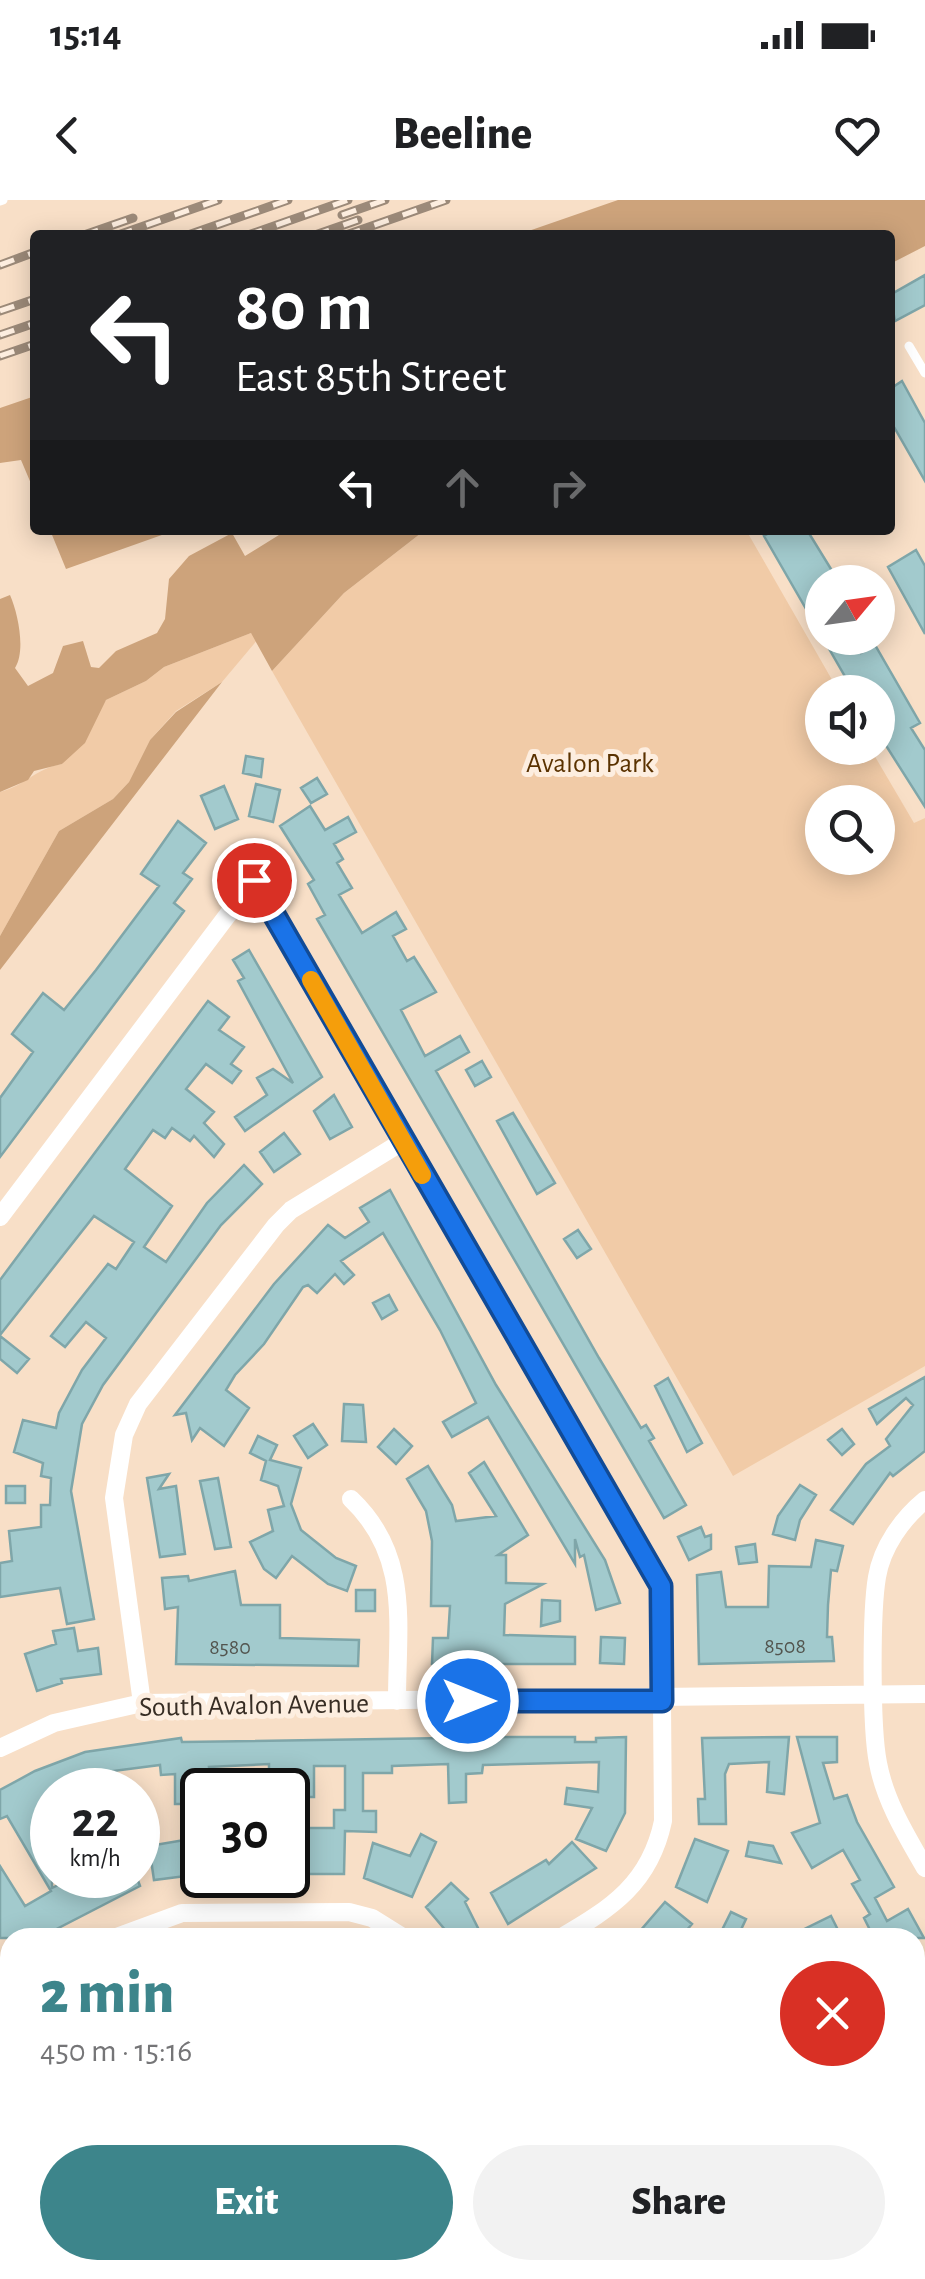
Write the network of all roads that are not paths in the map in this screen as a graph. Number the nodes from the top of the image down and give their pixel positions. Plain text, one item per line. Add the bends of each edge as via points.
1 (909, 346) dead end
2 (925, 373) edge
3 (402, 1142) junction
4 (0, 1217) edge
5 (351, 1498) dead end
6 (925, 1500) edge
7 (925, 1694) edge
8 (875, 1698) junction
9 (397, 1701) junction
10 (662, 1701) junction
11 (142, 1703) junction
12 (0, 1748) edge
13 (925, 1868) edge
14 (142, 1928) edge
15 (389, 1928) edge
16 (576, 1928) edge

1 - 2 lane
3 - 4 street via 254,880
3 - 10 street via 661,1586
3 - 11 street via 276,1225 138,1404 120,1452 114,1498
5 - 9 street via 381,1533 396,1574
6 - 8 street via 897,1530 877,1578
7 - 8 street, South Avalon Avenue
8 - 10 street, South Avalon Avenue
8 - 13 street via 878,1763 897,1819
9 - 10 street, South Avalon Avenue
9 - 11 street, South Avalon Avenue
10 - 16 street via 663,1821 650,1864 622,1899
11 - 12 street, South Avalon Avenue via 54,1723
14 - 15 street via 182,1914 349,1912

